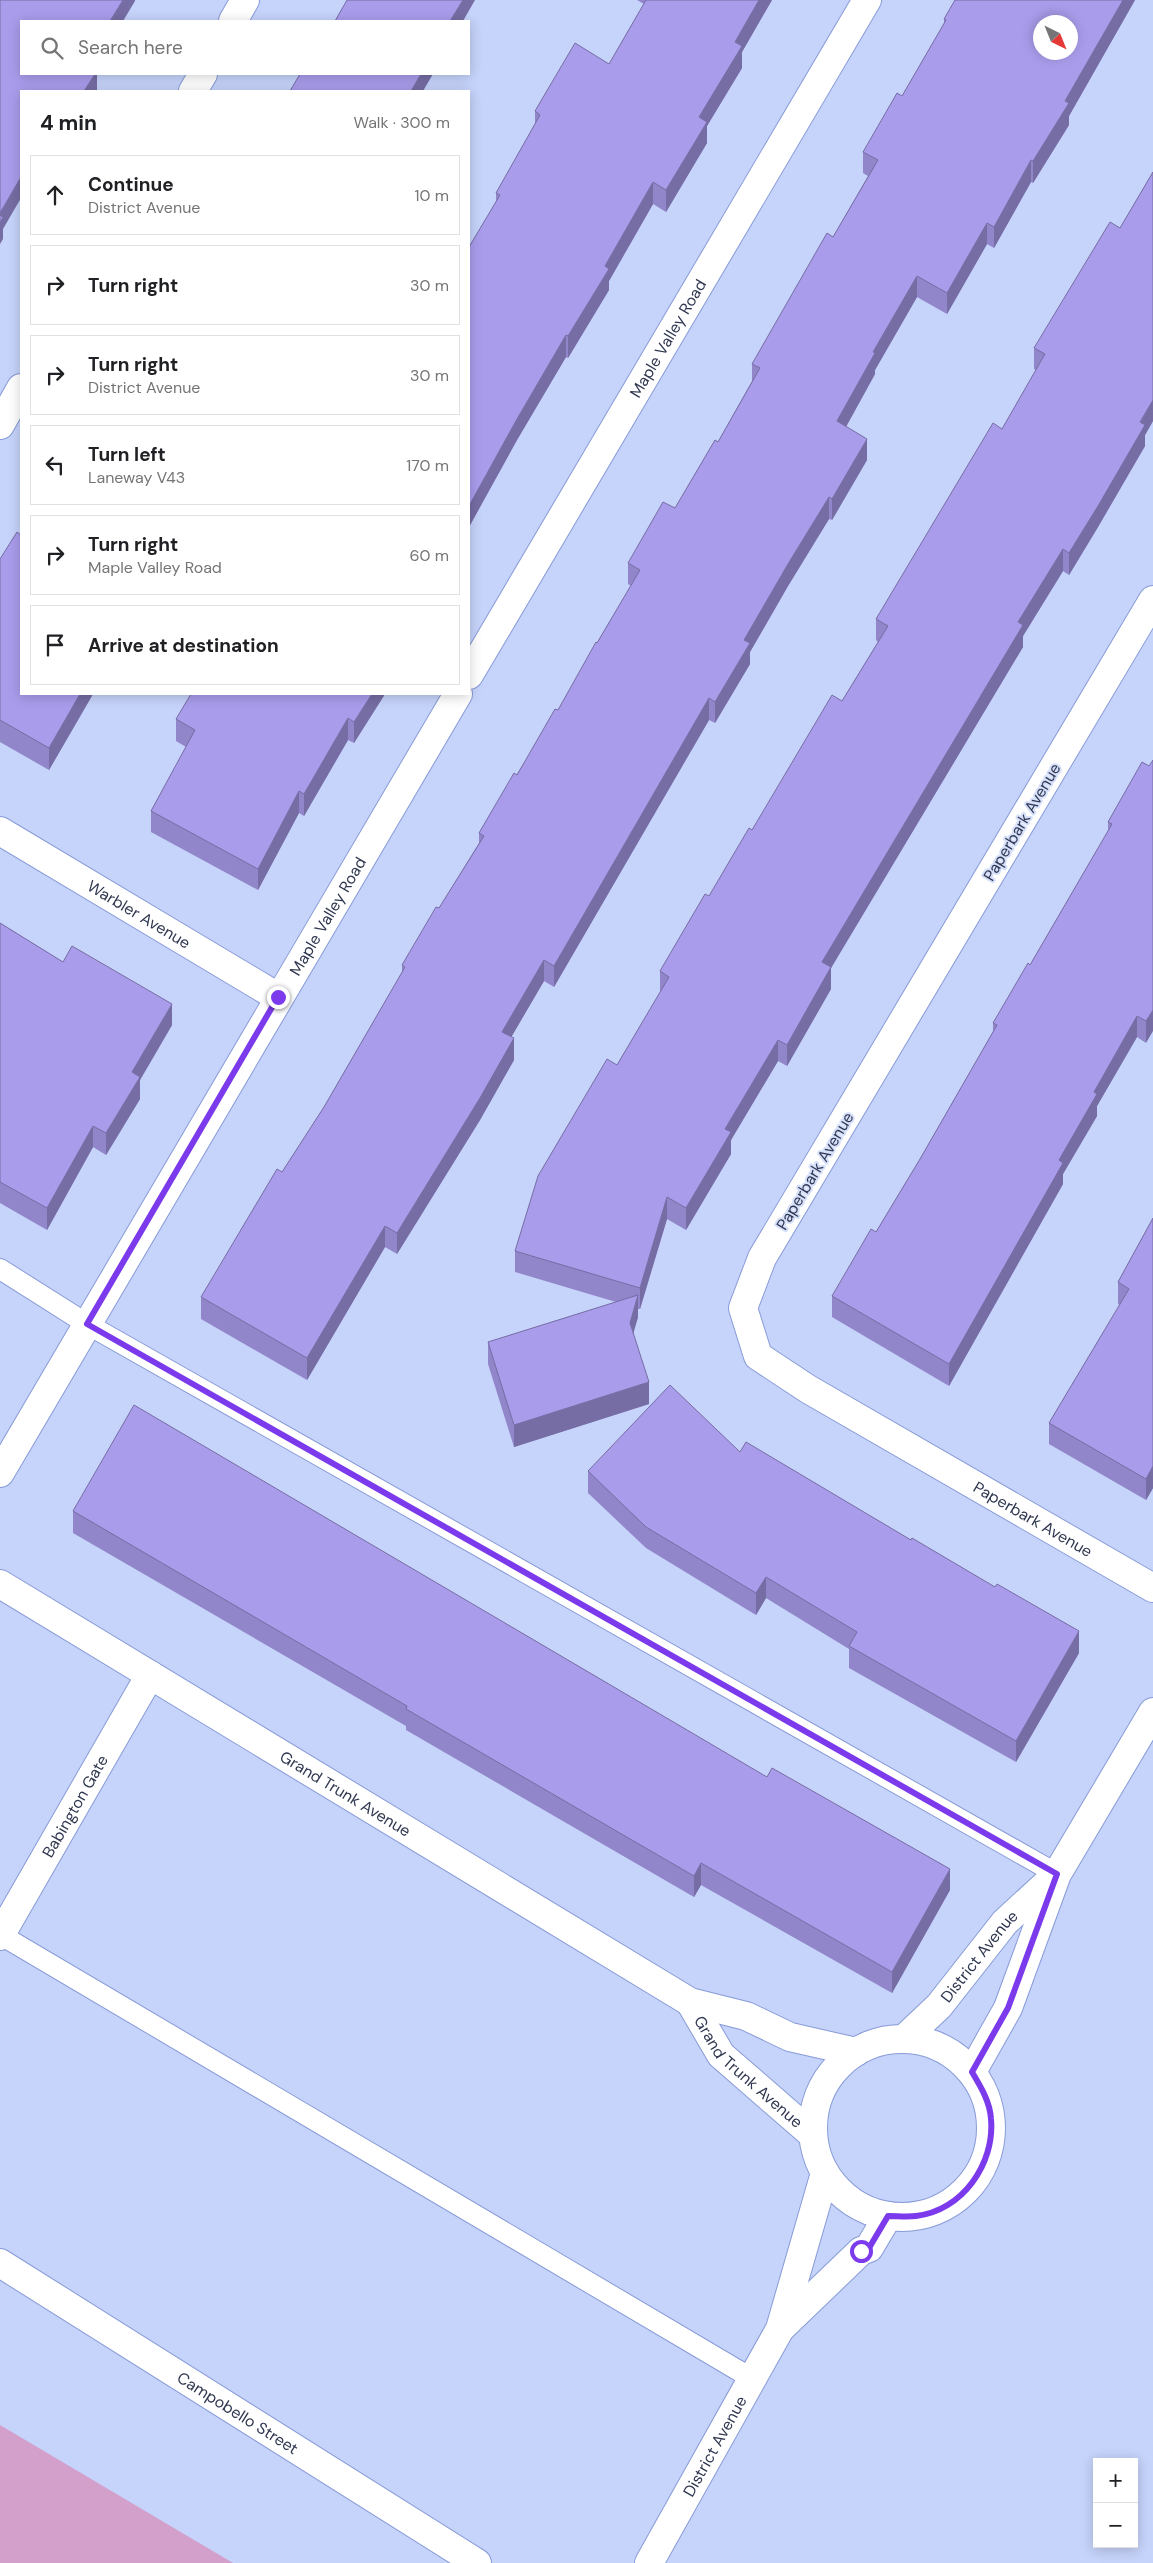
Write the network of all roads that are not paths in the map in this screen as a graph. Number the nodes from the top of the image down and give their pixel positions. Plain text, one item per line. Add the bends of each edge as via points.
1 (246, 0) edge
2 (867, 0) edge
3 (234, 20) edge
4 (202, 75) edge
5 (194, 90) edge
6 (20, 390) edge
7 (0, 425) edge
8 (1153, 600) edge
9 (470, 673) edge
10 (457, 695) edge
11 (0, 832) edge
12 (278, 997) junction
13 (0, 1269) edge
14 (87, 1324) junction
15 (0, 1473) edge
16 (0, 1584) edge
17 (1153, 1588) edge
18 (150, 1676) junction
19 (1153, 1712) edge
20 (1057, 1874) junction
21 (0, 1936) edge
22 (690, 2002) junction
23 (904, 2039) junction
24 (856, 2052) junction
25 (972, 2072) junction
26 (813, 2135) junction
27 (825, 2173) junction
28 (888, 2216) junction
29 (0, 2263) edge
30 (780, 2329) junction
31 (751, 2378) junction
32 (477, 2563) edge
33 (649, 2563) edge

1 - 3 street
2 - 9 street, Maple Valley Road
4 - 5 street
6 - 7 street
8 - 17 street, Paperbark Avenue via 762,1258 743,1308 758,1356 808,1389
10 - 12 street, Maple Valley Road
11 - 12 street, Warbler Avenue
12 - 14 street, Maple Valley Road
13 - 14 lane
14 - 15 street, Maple Valley Road
14 - 20 lane
16 - 18 street, Grand Trunk Avenue
18 - 21 street, Babington Gate
18 - 22 street, Grand Trunk Avenue
19 - 20 street, District Avenue
20 - 23 street, District Avenue via 1005,1922 939,2006
20 - 25 street, District Avenue via 1008,2008
21 - 31 lane
22 - 24 street, Grand Trunk Avenue via 746,2016 790,2037
22 - 26 street, Grand Trunk Avenue via 721,2055
23 - 24 street via 879,2042
23 - 25 street via 930,2043 953,2055
24 - 26 street via 837,2067 823,2088 815,2111
25 - 28 street via 985,2093 991,2118 991,2142 983,2166 967,2190 944,2207 917,2216
26 - 27 street
27 - 28 street via 849,2199 863,2208
27 - 30 street, District Avenue
28 - 30 street, District Avenue via 869,2248 861,2251
29 - 32 street, Campobello Street
30 - 31 street, District Avenue
31 - 33 street, District Avenue

